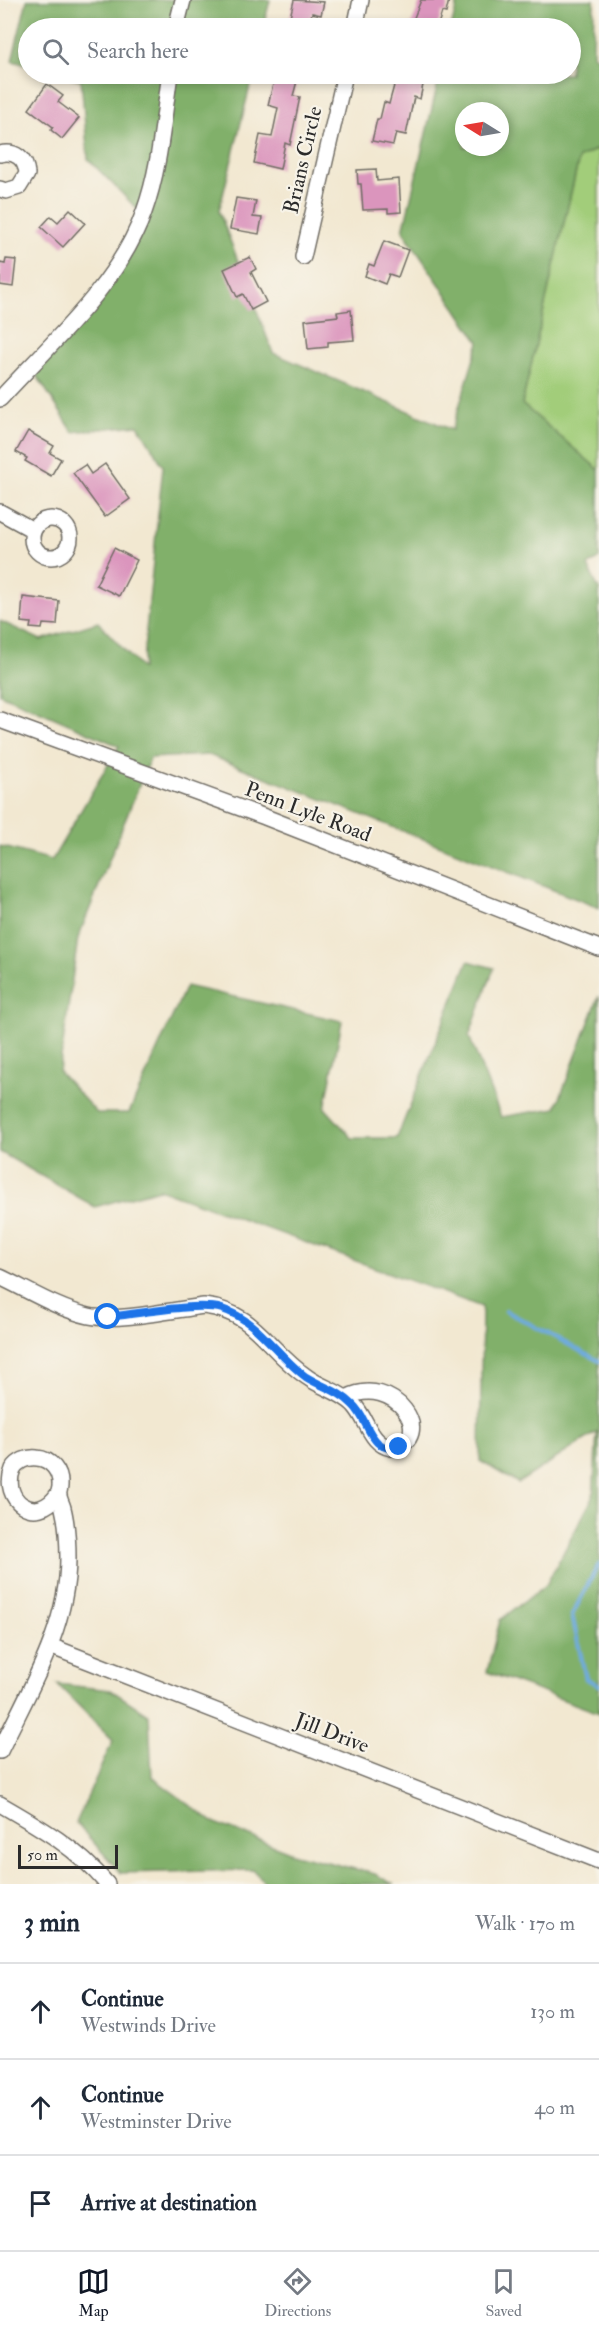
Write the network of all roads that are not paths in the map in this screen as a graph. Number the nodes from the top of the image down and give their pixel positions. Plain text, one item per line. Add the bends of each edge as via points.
1 (183, 0) edge
2 (361, 0) edge
3 (178, 18) edge
4 (357, 18) edge
5 (168, 84) edge
6 (343, 84) edge
7 (0, 154) edge
8 (0, 189) edge
9 (303, 257) dead end
10 (0, 399) edge
11 (0, 512) edge
12 (33, 530) dead end
13 (0, 720) edge
14 (599, 948) edge
15 (0, 1277) edge
16 (346, 1398) junction
17 (58, 1494) dead end
18 (50, 1646) junction
19 (0, 1751) edge
20 (0, 1804) edge
21 (599, 1861) edge
22 (107, 1884) edge

1 - 3 street
2 - 4 street
5 - 10 street via 153,182 132,240 98,293
6 - 9 street, Brians Circle
7 - 8 street via 19,156 27,174 19,187
11 - 12 street
13 - 14 street, Penn Lyle Road via 273,820
15 - 16 street via 90,1316 204,1306 235,1313 293,1367
16 - 16 street via 364,1391 389,1396 406,1411 412,1424 411,1436 406,1442 384,1447
17 - 18 street via 68,1560 66,1592
18 - 19 street
18 - 21 street, Jill Drive
20 - 22 street via 53,1834

